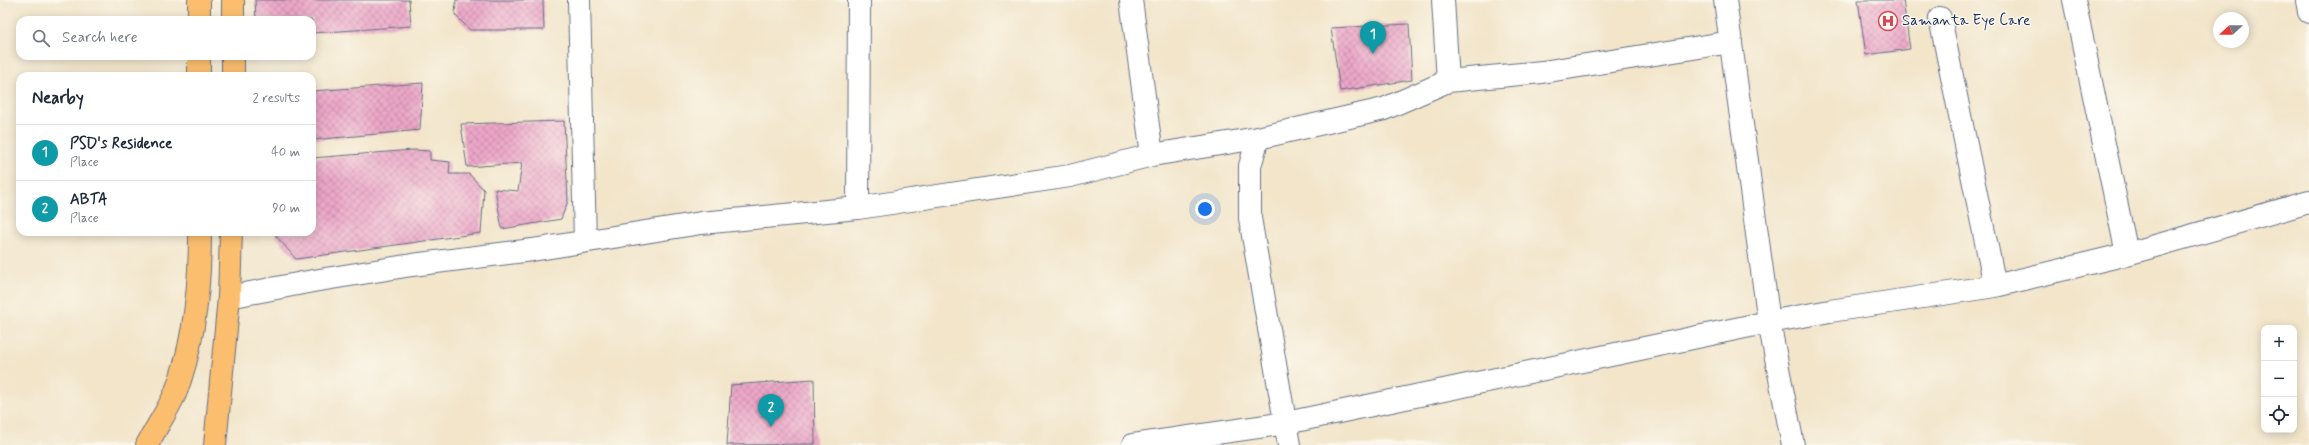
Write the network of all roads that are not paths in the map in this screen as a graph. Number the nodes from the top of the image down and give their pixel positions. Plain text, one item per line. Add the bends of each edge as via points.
1 (199, 0) edge
2 (233, 0) edge
3 (579, 0) edge
4 (859, 0) edge
5 (1131, 0) edge
6 (1443, 0) edge
7 (1725, 0) edge
8 (2074, 0) edge
9 (2307, 0) edge
10 (2309, 12) edge
11 (199, 16) edge
12 (233, 16) edge
13 (1940, 18) dead end
14 (1731, 42) junction
15 (199, 60) edge
16 (233, 60) edge
17 (199, 72) edge
18 (233, 72) edge
19 (1448, 81) junction
20 (1258, 138) junction
21 (1152, 155) junction
22 (2309, 202) edge
23 (858, 208) junction
24 (200, 236) edge
25 (231, 236) edge
26 (586, 241) junction
27 (2127, 254) junction
28 (1995, 286) junction
29 (229, 297) junction
30 (1769, 322) junction
31 (1286, 423) junction
32 (147, 445) edge
33 (215, 445) edge
34 (1133, 445) edge
35 (1289, 445) edge
36 (1793, 445) edge

1 - 11 main road
2 - 12 main road
3 - 26 street
4 - 23 street
5 - 21 street
6 - 19 street
7 - 14 street
8 - 27 street
9 - 10 street
13 - 28 street
14 - 19 street via 1542,72
14 - 30 street
15 - 17 main road
16 - 18 main road
19 - 20 street via 1384,108
20 - 21 street
20 - 31 street via 1250,166 1250,218
21 - 23 street via 1070,176
22 - 27 street
23 - 26 street via 701,223
24 - 32 main road via 193,330 175,394
25 - 29 main road
26 - 29 street via 412,265
27 - 28 street
28 - 30 street
29 - 33 main road
30 - 31 street
30 - 36 street
31 - 34 street
31 - 35 street

